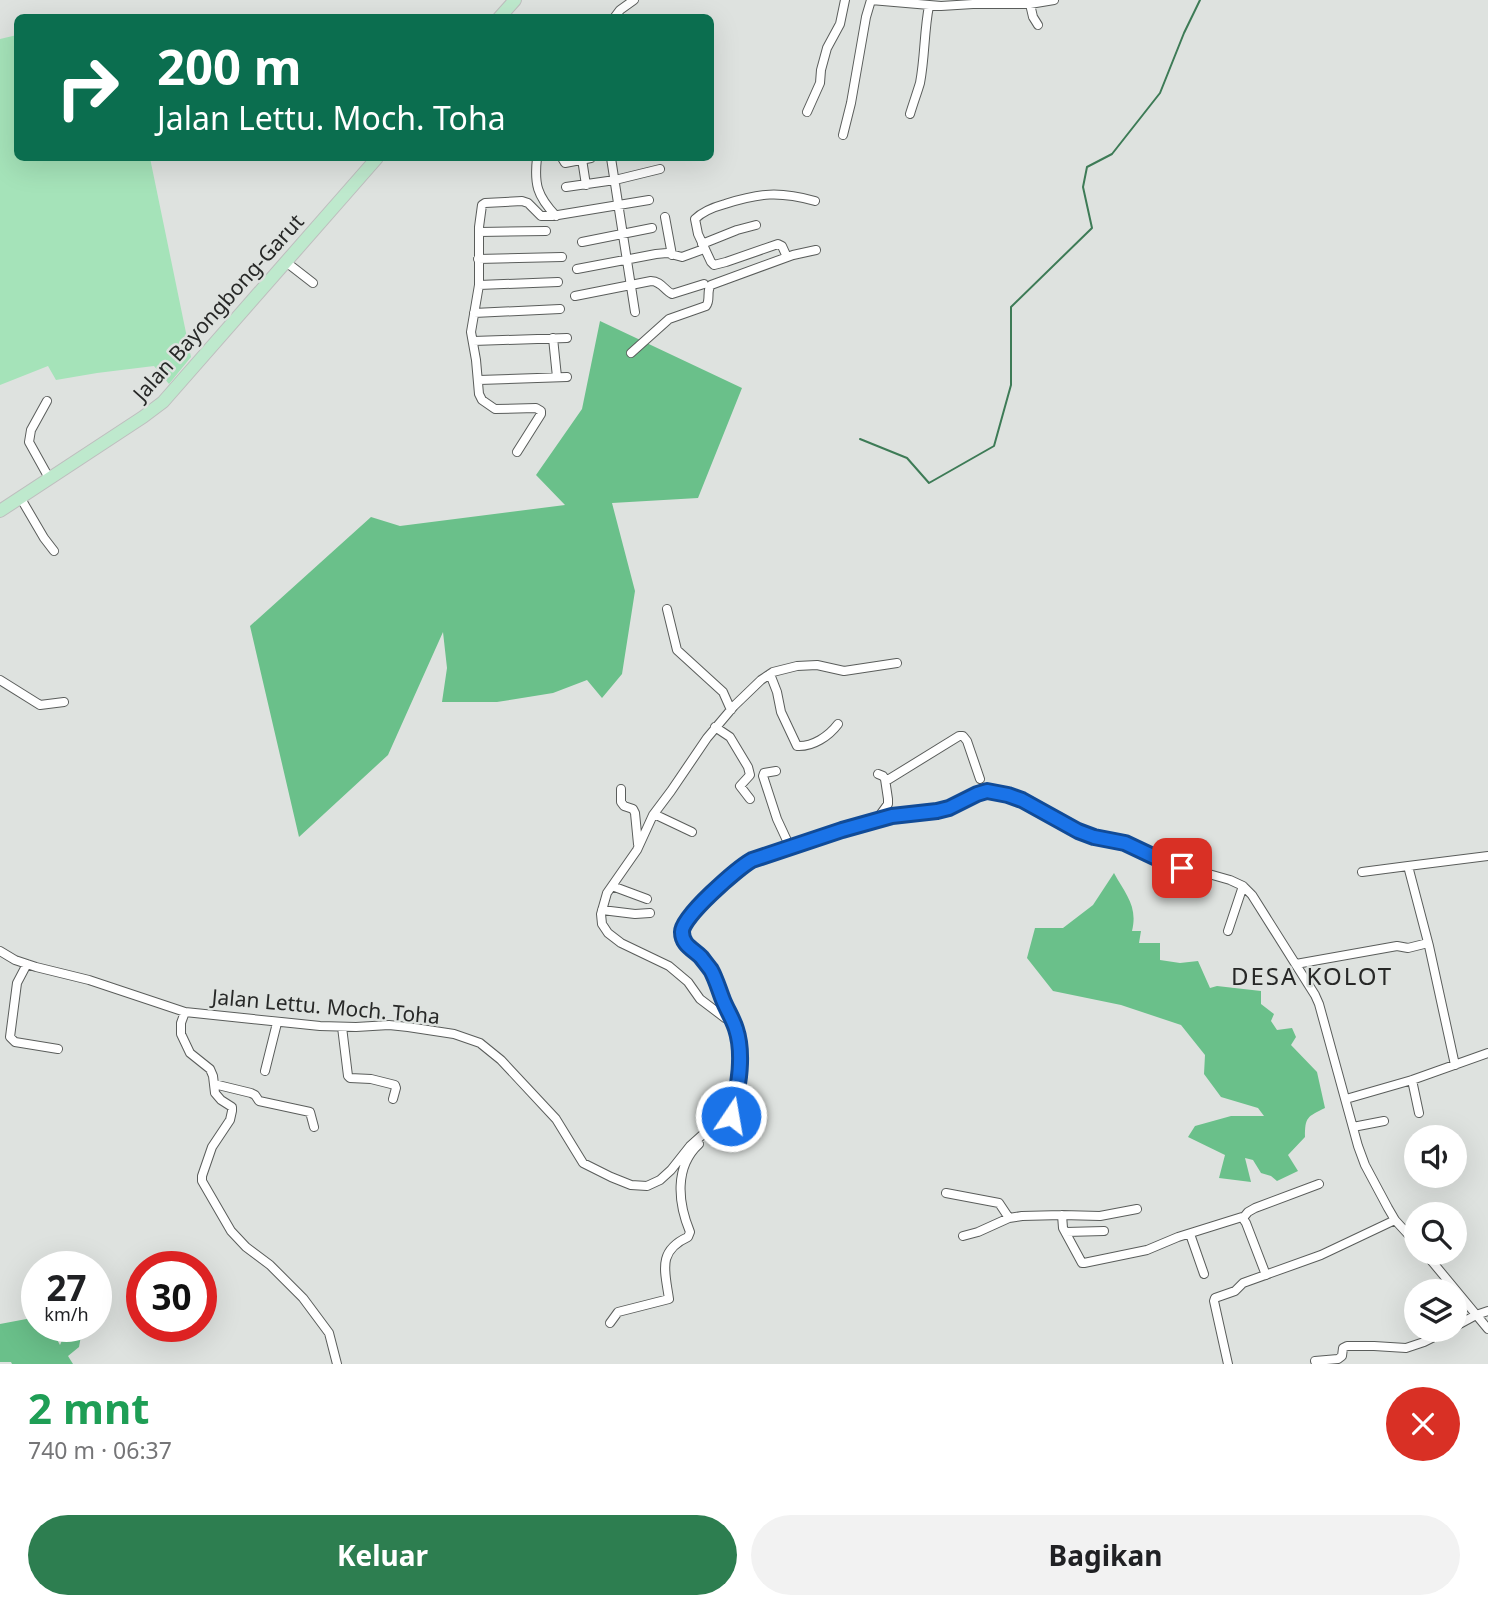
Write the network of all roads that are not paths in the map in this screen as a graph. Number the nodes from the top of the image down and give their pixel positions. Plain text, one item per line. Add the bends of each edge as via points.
1 (515, 0) edge
2 (634, 0) edge
3 (845, 0) edge
4 (871, 0) edge
5 (1054, 0) edge
6 (1030, 5) junction
7 (929, 6) junction
8 (503, 14) edge
9 (617, 14) edge
10 (1038, 25) dead end
11 (807, 112) dead end
12 (910, 114) dead end
13 (843, 135) dead end
14 (374, 161) edge
15 (537, 161) edge
16 (586, 161) edge
17 (612, 161) edge
18 (660, 169) dead end
19 (615, 180) junction
20 (586, 185) junction
21 (566, 187) dead end
22 (649, 200) dead end
23 (815, 201) dead end
24 (620, 205) junction
25 (554, 216) junction
26 (665, 217) dead end
27 (756, 225) dead end
28 (652, 228) dead end
29 (546, 231) dead end
30 (479, 232) junction
31 (624, 234) junction
32 (582, 243) dead end
33 (703, 246) junction
34 (816, 250) dead end
35 (672, 255) junction
36 (562, 257) dead end
37 (787, 257) junction
38 (478, 259) junction
39 (626, 259) junction
40 (286, 262) junction
41 (577, 269) dead end
42 (558, 282) dead end
43 (313, 283) dead end
44 (704, 284) dead end
45 (479, 285) junction
46 (630, 286) junction
47 (575, 296) dead end
48 (560, 309) dead end
49 (635, 312) dead end
50 (474, 313) junction
51 (553, 338) junction
52 (567, 338) dead end
53 (473, 341) junction
54 (631, 353) dead end
55 (557, 377) junction
56 (567, 377) dead end
57 (478, 380) junction
58 (47, 401) dead end
59 (517, 452) dead end
60 (49, 478) junction
61 (20, 497) junction
62 (0, 511) edge
63 (54, 551) dead end
64 (667, 609) dead end
65 (897, 663) dead end
66 (770, 674) junction
67 (0, 680) edge
68 (64, 702) dead end
69 (731, 710) junction
70 (838, 724) dead end
71 (719, 729) junction
72 (776, 771) dead end
73 (878, 774) dead end
74 (980, 779) dead end
75 (886, 781) junction
76 (621, 789) dead end
77 (750, 799) dead end
78 (657, 816) junction
79 (877, 820) junction
80 (692, 832) dead end
81 (638, 847) junction
82 (790, 847) junction
83 (1488, 856) edge
84 (1408, 866) junction
85 (1362, 872) dead end
86 (1243, 886) junction
87 (615, 887) junction
88 (647, 899) dead end
89 (604, 911) junction
90 (650, 913) dead end
91 (1228, 931) dead end
92 (1428, 943) junction
93 (0, 951) edge
94 (27, 964) junction
95 (1296, 964) junction
96 (185, 1012) junction
97 (732, 1020) junction
98 (277, 1023) junction
99 (342, 1027) junction
100 (58, 1049) dead end
101 (1488, 1053) edge
102 (1455, 1065) junction
103 (265, 1071) dead end
104 (1412, 1080) junction
105 (214, 1084) junction
106 (1346, 1099) junction
107 (393, 1100) dead end
108 (729, 1108) junction
109 (1419, 1112) dead end
110 (1384, 1121) dead end
111 (314, 1127) dead end
112 (1353, 1128) junction
113 (1319, 1184) dead end
114 (946, 1193) dead end
115 (1137, 1209) dead end
116 (1062, 1215) junction
117 (1243, 1218) junction
118 (1009, 1219) junction
119 (1395, 1220) junction
120 (1404, 1230) edge
121 (1104, 1231) dead end
122 (1066, 1232) junction
123 (1190, 1234) junction
124 (962, 1236) dead end
125 (1435, 1265) edge
126 (1203, 1274) dead end
127 (1266, 1275) junction
128 (1488, 1311) edge
129 (1476, 1315) junction
130 (1467, 1320) edge
131 (610, 1323) dead end
132 (1488, 1329) edge
133 (1424, 1342) edge
134 (1315, 1361) dead end
135 (337, 1364) edge
136 (1228, 1364) edge

1 - 8 main road
2 - 9 street
3 - 11 street
4 - 7 street
4 - 13 street
5 - 6 street
6 - 7 street
6 - 10 street
7 - 12 street via 920,82
14 - 40 main road, Jalan Bayongbong-Garut
15 - 25 street via 537,187
16 - 20 street
17 - 19 street
18 - 19 street
19 - 20 street
19 - 24 street
20 - 21 street
22 - 24 street
23 - 33 street via 769,194 715,207 695,219
24 - 25 street
24 - 31 street
25 - 30 street via 541,216 525,202 485,202
26 - 35 street
27 - 33 street
28 - 31 street
29 - 30 street
30 - 38 street
31 - 32 street
31 - 39 street
33 - 35 street via 682,257
33 - 37 street via 716,265 778,244
34 - 37 street
35 - 39 street
36 - 38 street
37 - 54 street via 711,285 706,306 669,319
38 - 45 street
39 - 41 street
39 - 46 street
40 - 43 street
40 - 60 main road, Jalan Bayongbong-Garut via 163,402
42 - 45 street
44 - 46 street via 672,294 655,281
45 - 50 street
46 - 47 street
46 - 49 street
48 - 50 street
50 - 53 street
51 - 52 street
51 - 53 street
51 - 55 street
53 - 57 street
55 - 56 street
55 - 57 street
57 - 59 street via 482,400 495,409 541,411
58 - 60 street via 29,442
60 - 61 main road, Jalan Bayongbong-Garut
61 - 62 main road, Jalan Bayongbong-Garut
61 - 63 street
64 - 69 street via 677,650 723,692
65 - 66 street via 844,671 807,665
66 - 69 street
66 - 70 street via 797,746 822,739
67 - 68 street via 40,705
69 - 71 street
71 - 77 street via 730,737 750,770 740,786
71 - 78 street
72 - 82 street via 763,776
73 - 75 street
74 - 75 street via 967,741 960,736
75 - 79 street via 888,804
76 - 81 street via 621,802 635,813
78 - 80 street
78 - 81 street
79 - 82 street, Jalan Lettu. Moch. Toha
79 - 86 street, Jalan Lettu. Moch. Toha via 949,808 982,792 999,793 1029,803 1086,834 1125,843 1182,868
81 - 87 street
82 - 97 street, Jalan Lettu. Moch. Toha via 746,863 683,926 686,944 711,971
83 - 84 street
84 - 85 street
84 - 92 street
86 - 91 street
86 - 95 street
87 - 88 street
87 - 89 street via 607,893
89 - 90 street
89 - 97 street via 602,924 608,933 669,966 700,999
92 - 95 street
92 - 102 street
93 - 94 street, Jalan Lettu. Moch. Toha
94 - 96 street, Jalan Lettu. Moch. Toha
94 - 100 street via 17,983 10,1037 15,1042
95 - 106 street via 1319,1004
96 - 98 street, Jalan Lettu. Moch. Toha
96 - 105 street via 181,1034 190,1053 210,1069
97 - 108 street, Jalan Lettu. Moch. Toha via 739,1043 739,1071
98 - 99 street, Jalan Lettu. Moch. Toha
98 - 103 street
99 - 107 street via 348,1076 396,1085
99 - 108 street, Jalan Lettu. Moch. Toha via 408,1027 480,1043 556,1119 583,1163 631,1185 647,1186 660,1180
101 - 102 street
102 - 104 street
104 - 106 street
104 - 109 street
105 - 111 street via 251,1093 259,1101 310,1112
105 - 135 street via 217,1096 232,1111 204,1167 204,1187 231,1231 303,1298 329,1333
106 - 112 street
108 - 131 street via 731,1116 694,1148 681,1174 682,1213 690,1232 668,1252 664,1269 670,1299 618,1312
110 - 112 street
112 - 119 street via 1365,1165
113 - 117 street via 1255,1208
114 - 118 street via 999,1203
115 - 116 street via 1100,1216
116 - 118 street
116 - 122 street
117 - 123 street
117 - 127 street
118 - 124 street
119 - 120 street
119 - 127 street
121 - 122 street
122 - 123 street via 1084,1264 1147,1250
123 - 126 street
125 - 129 street
127 - 136 street via 1215,1298
128 - 129 street
129 - 130 street
129 - 132 street
133 - 134 street via 1406,1348 1347,1346 1338,1359

